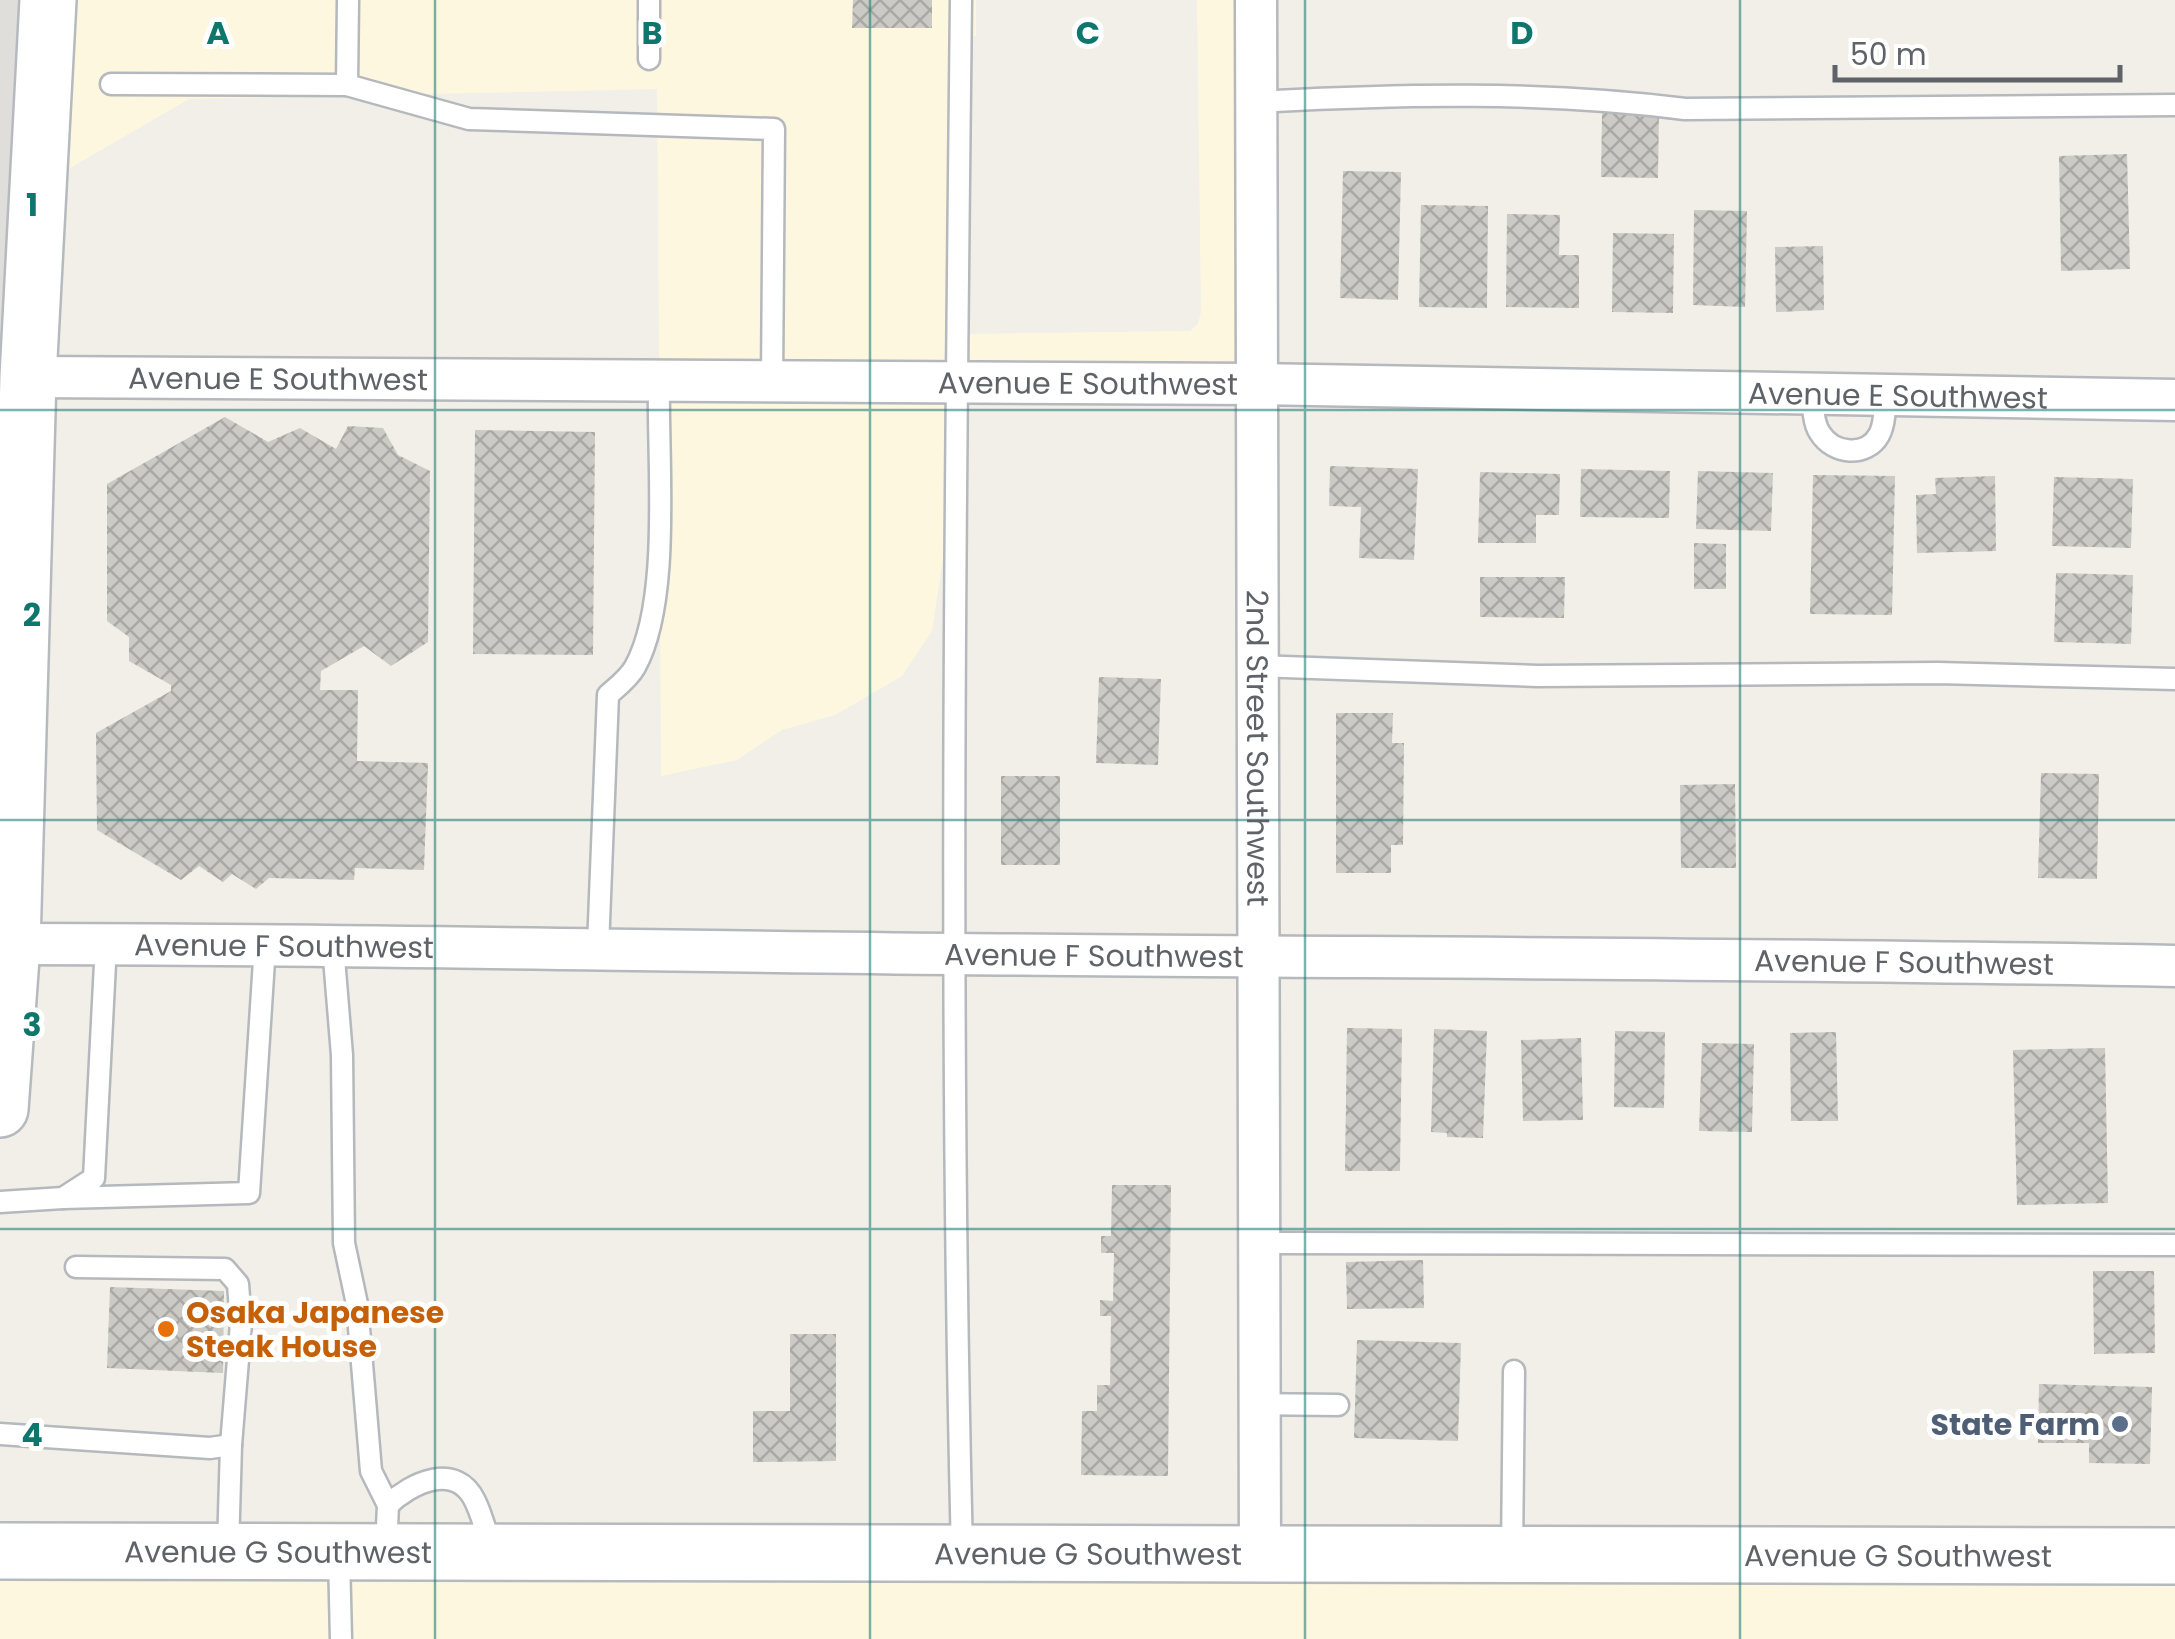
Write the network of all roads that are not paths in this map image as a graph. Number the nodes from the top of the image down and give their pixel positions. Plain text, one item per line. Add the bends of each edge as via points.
1 (48, 0) edge
2 (348, 0) edge
3 (649, 0) edge
4 (961, 0) edge
5 (1256, 0) edge
6 (648, 59) dead end
7 (111, 84) dead end
8 (347, 85) junction
9 (1256, 102) junction
10 (2175, 105) edge
11 (14, 377) edge
12 (659, 381) junction
13 (772, 382) junction
14 (956, 382) junction
15 (1256, 384) junction
16 (1813, 394) junction
17 (1886, 396) junction
18 (2175, 400) edge
19 (0, 451) edge
20 (1258, 666) junction
21 (2175, 679) edge
22 (6, 943) edge
23 (106, 944) junction
24 (266, 945) junction
25 (333, 946) junction
26 (598, 947) junction
27 (956, 954) junction
28 (1259, 954) junction
29 (2175, 966) edge
30 (0, 1109) edge
31 (63, 1198) junction
32 (0, 1202) edge
33 (1260, 1243) junction
34 (2175, 1244) edge
35 (76, 1267) dead end
36 (1514, 1372) dead end
37 (1260, 1404) junction
38 (1338, 1405) dead end
39 (0, 1434) edge
40 (231, 1445) junction
41 (371, 1536) junction
42 (0, 1551) edge
43 (228, 1551) junction
44 (492, 1551) junction
45 (962, 1554) junction
46 (1260, 1554) junction
47 (1512, 1555) junction
48 (2175, 1556) edge
49 (341, 1639) edge

1 - 11 street
2 - 8 lane
3 - 6 lane
4 - 14 lane
5 - 9 street, 2nd Street Southwest
7 - 8 lane
8 - 13 lane via 469,119 774,129
9 - 10 lane via 1385,94 1685,109
9 - 15 street, 2nd Street Southwest
11 - 12 street, Avenue E Southwest
11 - 19 street
11 - 22 street
12 - 13 street, Avenue E Southwest
12 - 26 lane via 659,575 648,642 633,672 608,695
13 - 14 street, Avenue E Southwest
14 - 15 street, Avenue E Southwest
14 - 27 lane
15 - 16 street, Avenue E Southwest
15 - 20 street, 2nd Street Southwest
16 - 17 street, Avenue E Southwest
16 - 17 lane via 1818,431 1848,452 1869,447 1880,434
17 - 18 street, Avenue E Southwest
20 - 21 lane via 1538,676
20 - 28 street, 2nd Street Southwest
22 - 23 street, Avenue F Southwest
22 - 30 street
23 - 24 street, Avenue F Southwest
23 - 31 lane via 94,1178
24 - 25 street, Avenue F Southwest
24 - 31 lane via 249,1193
25 - 26 street, Avenue F Southwest
25 - 41 lane via 344,1243 357,1304
26 - 27 street, Avenue F Southwest
27 - 28 street, Avenue F Southwest
27 - 45 lane
28 - 29 street, Avenue F Southwest
28 - 33 street, 2nd Street Southwest
31 - 32 lane
33 - 34 lane
33 - 37 street, 2nd Street Southwest
35 - 40 lane via 225,1268 238,1284 241,1323
36 - 47 lane
37 - 38 lane
37 - 46 street, 2nd Street Southwest
39 - 40 lane
40 - 43 lane
41 - 43 street, Avenue G Southwest
41 - 44 street, Avenue G Southwest
41 - 44 lane via 404,1490 444,1478 475,1500
41 - 49 lane
42 - 43 street, Avenue G Southwest
44 - 45 street, Avenue G Southwest
45 - 46 street, Avenue G Southwest
46 - 47 street, Avenue G Southwest
47 - 48 street, Avenue G Southwest

